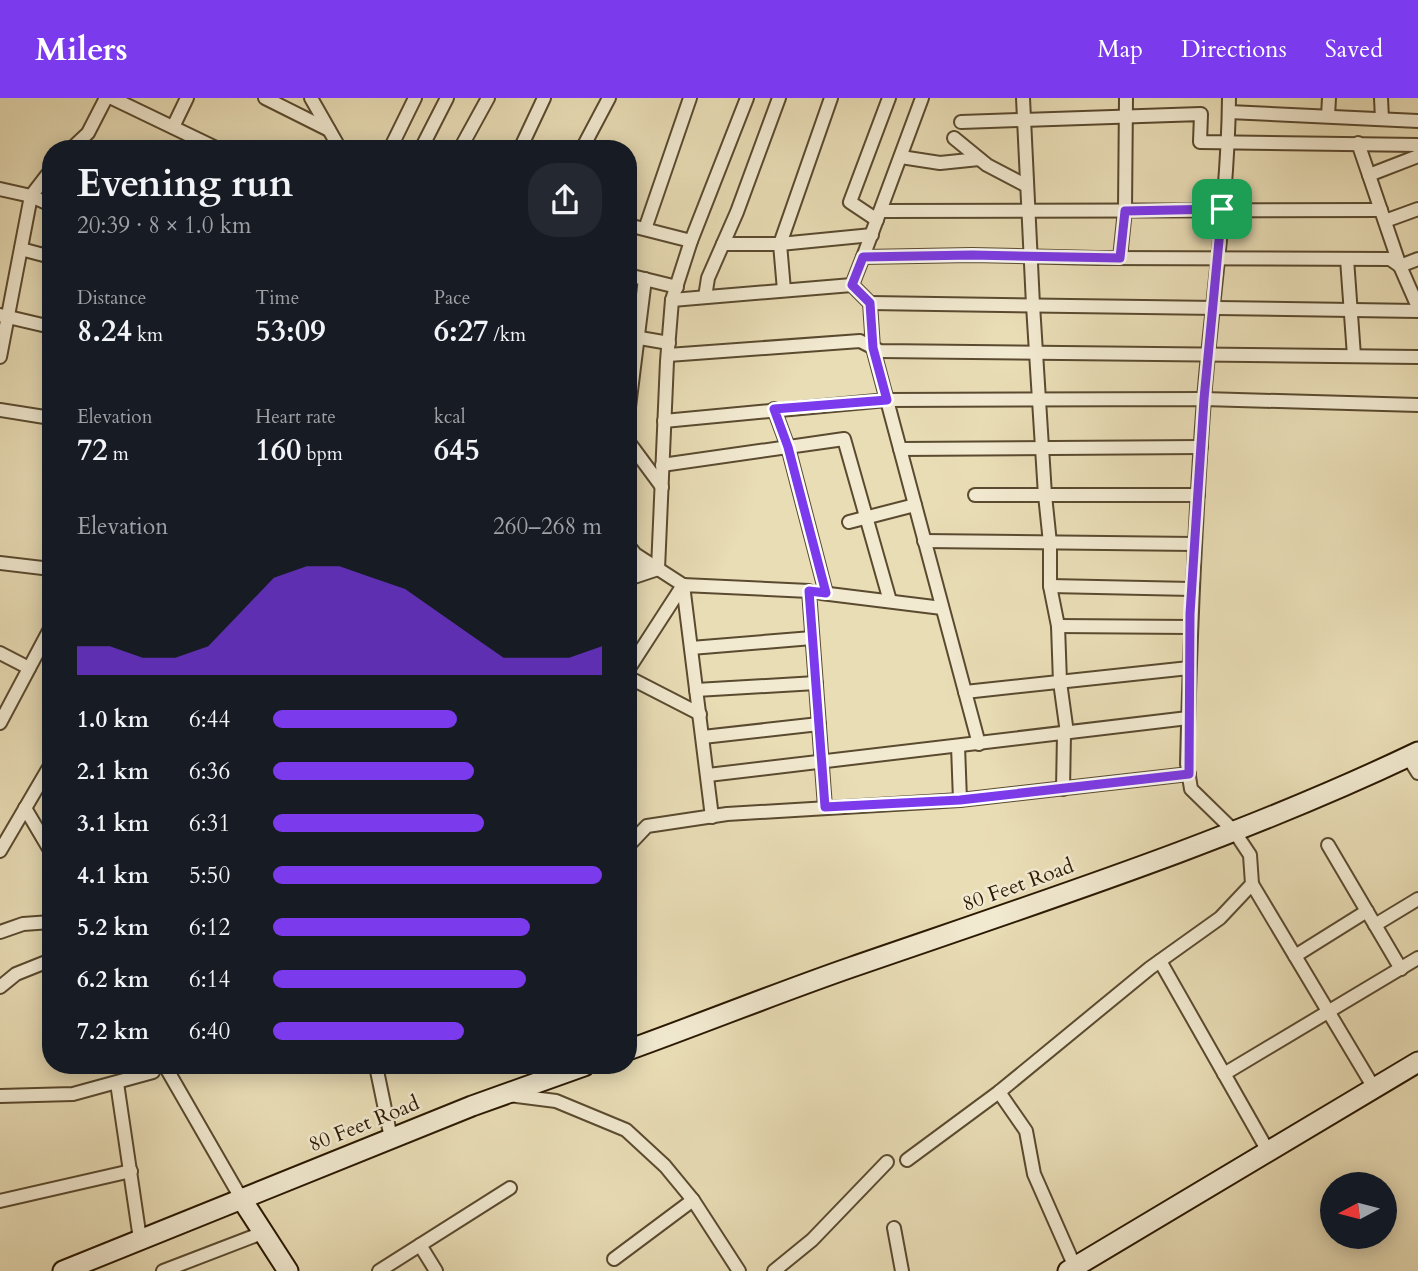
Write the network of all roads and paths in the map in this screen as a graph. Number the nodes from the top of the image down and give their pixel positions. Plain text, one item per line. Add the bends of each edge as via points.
1 (106, 98) edge
2 (112, 98) edge
3 (187, 98) edge
4 (265, 98) edge
5 (311, 98) edge
6 (415, 98) edge
7 (447, 98) edge
8 (488, 98) edge
9 (544, 98) edge
10 (608, 98) edge
11 (690, 98) edge
12 (747, 98) edge
13 (779, 98) edge
14 (831, 98) edge
15 (890, 98) edge
16 (922, 98) edge
17 (1023, 98) edge
18 (1126, 98) edge
19 (1229, 98) edge
20 (1329, 98) edge
21 (1381, 98) edge
22 (1229, 112) junction
23 (1328, 116) junction
24 (1125, 117) junction
25 (1382, 119) junction
26 (1024, 120) junction
27 (1418, 121) edge
28 (961, 122) dead end
29 (173, 127) junction
30 (330, 130) junction
31 (954, 138) dead end
32 (81, 140) edge
33 (200, 140) edge
34 (335, 140) edge
35 (394, 140) edge
36 (426, 140) edge
37 (465, 140) edge
38 (524, 140) edge
39 (587, 140) edge
40 (1228, 143) junction
41 (1358, 144) junction
42 (1418, 145) edge
43 (1418, 156) edge
44 (901, 157) junction
45 (979, 159) junction
46 (1369, 175) junction
47 (42, 182) edge
48 (1027, 186) junction
49 (0, 189) edge
50 (31, 196) junction
51 (42, 201) edge
52 (1222, 209) junction
53 (1418, 209) edge
54 (1028, 211) junction
55 (1125, 211) junction
56 (879, 215) junction
57 (1383, 215) junction
58 (637, 227) edge
59 (645, 229) junction
60 (872, 235) junction
61 (691, 241) junction
62 (723, 244) junction
63 (780, 244) junction
64 (21, 248) junction
65 (42, 254) edge
66 (863, 257) junction
67 (1030, 257) junction
68 (1120, 258) junction
69 (1217, 258) junction
70 (1347, 259) junction
71 (1418, 259) edge
72 (1400, 266) junction
73 (637, 277) edge
74 (645, 279) junction
75 (852, 285) junction
76 (677, 287) junction
77 (784, 290) junction
78 (705, 297) junction
79 (672, 300) junction
80 (870, 303) junction
81 (1033, 305) junction
82 (1213, 307) junction
83 (1418, 309) edge
84 (1351, 310) junction
85 (4, 316) edge
86 (637, 318) edge
87 (42, 325) edge
88 (637, 338) edge
89 (873, 348) junction
90 (668, 349) junction
91 (1036, 352) junction
92 (1209, 354) junction
93 (1354, 356) junction
94 (0, 357) edge
95 (1418, 357) edge
96 (1204, 399) junction
97 (887, 400) junction
98 (1040, 401) junction
99 (1418, 405) edge
100 (774, 409) junction
101 (0, 411) edge
102 (42, 417) edge
103 (664, 421) junction
104 (788, 447) junction
105 (1201, 447) junction
106 (1042, 448) junction
107 (900, 449) junction
108 (637, 453) edge
109 (662, 465) junction
110 (662, 487) junction
111 (975, 495) dead end
112 (1045, 495) junction
113 (1198, 495) junction
114 (915, 505) junction
115 (866, 517) junction
116 (849, 522) dead end
117 (925, 541) junction
118 (1051, 542) junction
119 (1195, 544) junction
120 (637, 555) edge
121 (0, 563) edge
122 (637, 567) edge
123 (654, 567) junction
124 (42, 568) edge
125 (637, 575) edge
126 (683, 585) junction
127 (1050, 586) junction
128 (1192, 590) junction
129 (809, 591) junction
130 (826, 593) junction
131 (890, 601) junction
132 (942, 608) junction
133 (1058, 626) junction
134 (1190, 627) junction
135 (812, 638) junction
136 (42, 644) edge
137 (691, 648) junction
138 (0, 653) edge
139 (637, 656) edge
140 (29, 668) junction
141 (1189, 668) junction
142 (637, 682) edge
143 (1060, 682) junction
144 (816, 683) junction
145 (696, 690) junction
146 (965, 692) junction
147 (700, 714) junction
148 (1188, 719) junction
149 (0, 723) edge
150 (819, 724) junction
151 (1067, 733) junction
152 (703, 737) junction
153 (979, 744) junction
154 (958, 746) junction
155 (1415, 761) edge
156 (821, 762) junction
157 (1189, 774) junction
158 (708, 775) junction
159 (42, 779) edge
160 (1063, 789) junction
161 (960, 800) junction
162 (25, 807) junction
163 (825, 807) junction
164 (712, 817) junction
165 (1234, 831) junction
166 (42, 836) edge
167 (637, 837) edge
168 (1328, 845) dead end
169 (0, 851) edge
170 (1252, 884) junction
171 (1418, 899) edge
172 (1367, 911) junction
173 (42, 923) edge
174 (1375, 925) junction
175 (0, 932) edge
176 (1295, 956) junction
177 (1418, 958) edge
178 (1160, 961) junction
179 (42, 964) edge
180 (1401, 969) junction
181 (0, 987) edge
182 (1328, 1011) junction
183 (637, 1047) edge
184 (1418, 1062) edge
185 (146, 1074) edge
186 (170, 1074) edge
187 (380, 1074) edge
188 (559, 1074) edge
189 (1224, 1074) junction
190 (117, 1083) junction
191 (1374, 1088) junction
192 (999, 1092) junction
193 (505, 1094) junction
194 (0, 1096) edge
195 (391, 1138) junction
196 (1268, 1151) junction
197 (907, 1160) dead end
198 (887, 1162) dead end
199 (131, 1171) junction
200 (510, 1188) dead end
201 (693, 1200) junction
202 (0, 1201) edge
203 (246, 1203) junction
204 (894, 1228) dead end
205 (262, 1233) junction
206 (140, 1239) junction
207 (420, 1245) junction
208 (614, 1259) dead end
209 (1072, 1269) edge
210 (288, 1270) edge
211 (63, 1271) edge
212 (163, 1271) edge
213 (379, 1271) edge
214 (436, 1271) edge
215 (738, 1271) edge
216 (774, 1271) edge
217 (902, 1271) edge

1 - 32 street
2 - 29 street
3 - 29 street
4 - 30 street
5 - 30 street
6 - 35 street
7 - 36 street
8 - 37 street
9 - 38 street
10 - 39 street
11 - 59 street
12 - 61 street
13 - 62 street
14 - 63 street
15 - 56 street via 850,202
16 - 44 street
17 - 26 street
18 - 24 street
19 - 22 street
20 - 23 street
21 - 25 street
22 - 23 street
22 - 40 street
23 - 25 street
24 - 26 street
24 - 40 street via 1201,114 1200,142
24 - 55 street
25 - 27 street
26 - 28 street
26 - 48 street
29 - 33 street
30 - 34 street
31 - 45 street
40 - 41 street
40 - 52 street
41 - 42 street
41 - 46 street
43 - 46 street
44 - 45 street via 940,163
44 - 56 street
45 - 48 street
46 - 57 street
47 - 50 street
48 - 54 street
49 - 50 street
50 - 51 street
50 - 64 street
52 - 55 street
52 - 57 street
52 - 69 street
53 - 57 street
54 - 55 street
54 - 56 street
54 - 67 street
55 - 68 street
56 - 60 street
57 - 72 street
58 - 59 street
59 - 61 street
60 - 63 street
60 - 66 street
61 - 76 street
62 - 63 street
62 - 78 street
63 - 77 street
64 - 65 street
64 - 85 street
66 - 67 street
66 - 75 street
67 - 68 street
67 - 81 street
68 - 69 street
69 - 70 street
69 - 82 street
70 - 72 street via 1390,259
70 - 84 street
71 - 72 street
72 - 83 street
73 - 74 street
74 - 76 street
74 - 86 street
75 - 77 street
75 - 80 street
76 - 79 street
77 - 78 street
78 - 79 street
79 - 90 street
80 - 81 street
80 - 89 street
81 - 82 street
81 - 91 street
82 - 84 street
82 - 92 street
83 - 84 street
84 - 93 street
85 - 87 street
85 - 94 street
88 - 90 street
89 - 90 street via 860,341
89 - 91 street
89 - 97 street
90 - 103 street
91 - 92 street
91 - 98 street
92 - 93 street
92 - 96 street
93 - 95 street
96 - 98 street
96 - 99 street
96 - 105 street
97 - 98 street
97 - 100 street
97 - 107 street
98 - 106 street
100 - 103 street
100 - 104 street
101 - 102 street
103 - 109 street
104 - 109 street
104 - 115 street via 844,439
104 - 130 street
105 - 106 street
105 - 113 street
106 - 107 street
106 - 112 street
107 - 114 street
108 - 110 street
109 - 110 street
110 - 123 street
111 - 112 street
112 - 113 street
112 - 118 street
113 - 119 street
114 - 115 street
114 - 117 street
115 - 116 street
115 - 131 street
117 - 118 street
117 - 132 street
118 - 119 street
118 - 127 street
119 - 128 street
120 - 123 street
121 - 124 street
122 - 123 street
123 - 125 street
123 - 126 street
126 - 129 street
126 - 137 street
126 - 139 street
127 - 128 street
127 - 133 street
128 - 134 street
129 - 130 street
129 - 135 street
130 - 131 street
131 - 132 street
132 - 146 street
133 - 134 street
133 - 143 street
134 - 141 street
135 - 137 street
135 - 144 street
136 - 140 street
137 - 145 street
138 - 140 street
140 - 149 street
141 - 143 street
141 - 148 street
142 - 147 street
143 - 146 street
143 - 151 street
144 - 145 street
144 - 150 street
145 - 147 street
146 - 153 street
147 - 152 street
148 - 151 street
148 - 157 street
150 - 152 street
150 - 156 street
151 - 153 street
151 - 160 street
152 - 158 street
153 - 154 street
154 - 156 street
154 - 161 street
155 - 165 main road, 80 Feet Road
156 - 158 street
156 - 163 street
157 - 160 street
157 - 165 street via 1191,789
158 - 164 street
159 - 162 street
160 - 161 street
161 - 163 street
162 - 166 street
162 - 169 street
163 - 164 street
164 - 167 street via 647,826
165 - 170 street via 1250,855
165 - 183 main road, 80 Feet Road
168 - 172 street
170 - 176 street
170 - 178 street via 1220,918
171 - 174 street
172 - 174 street
172 - 176 street
173 - 175 street
174 - 180 street
176 - 182 street
177 - 180 street
178 - 189 street
178 - 192 street
179 - 181 street via 16,974
180 - 182 street
182 - 189 street
182 - 191 street
184 - 191 main road
185 - 190 street
186 - 203 street
187 - 195 street
188 - 193 main road, 80 Feet Road
189 - 196 street
190 - 194 street via 73,1094
190 - 199 street
191 - 196 main road
192 - 197 street
192 - 209 street via 1026,1131 1034,1174
193 - 195 main road, 80 Feet Road
193 - 201 street via 556,1101 626,1130
195 - 203 main road, 80 Feet Road
196 - 209 main road
198 - 216 street via 812,1240
199 - 202 street
199 - 206 street
200 - 207 street
201 - 208 street
201 - 215 street
203 - 205 main road
203 - 206 main road, 80 Feet Road
203 - 210 main road via 261,1213
204 - 217 street
205 - 210 main road
205 - 212 street
206 - 211 main road, 80 Feet Road
207 - 213 street
207 - 214 street

